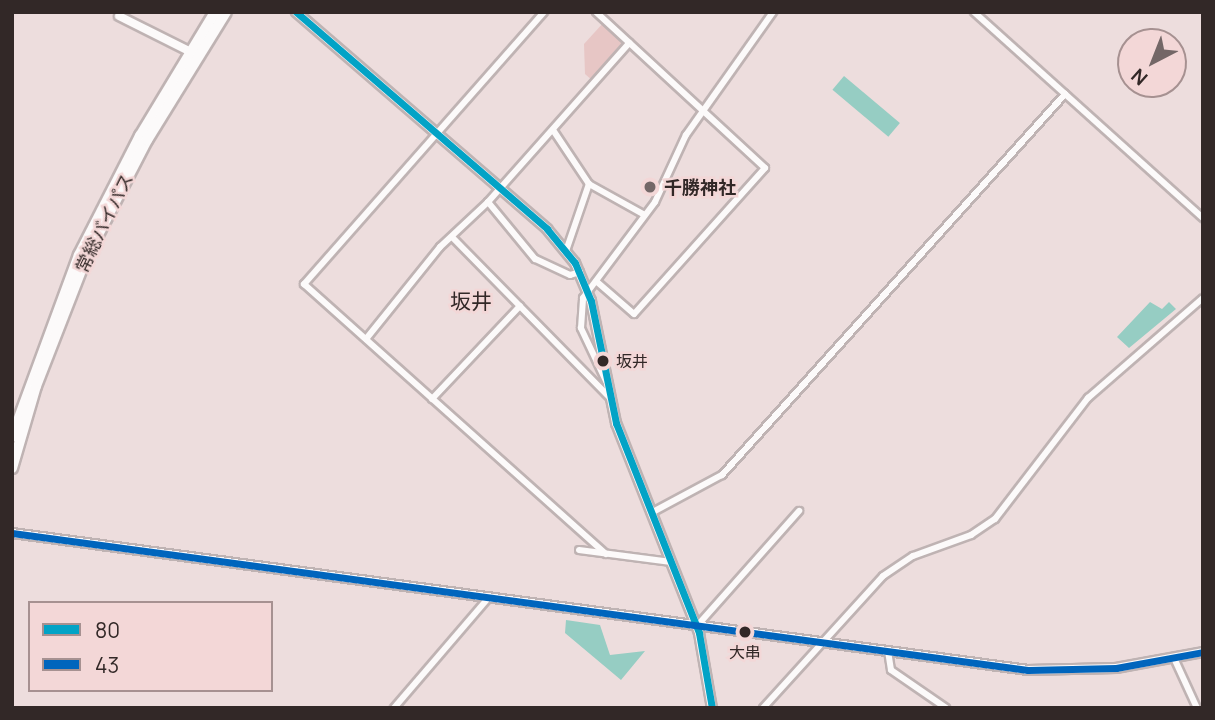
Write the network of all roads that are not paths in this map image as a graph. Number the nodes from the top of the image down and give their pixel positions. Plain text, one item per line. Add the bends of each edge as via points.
1 (215, 12) edge
2 (226, 12) edge
3 (296, 12) edge
4 (544, 12) edge
5 (596, 12) edge
6 (773, 12) edge
7 (974, 12) edge
8 (119, 16) dead end
9 (629, 43) junction
10 (191, 52) junction
11 (1065, 94) junction
12 (703, 112) junction
13 (553, 130) junction
14 (437, 133) junction
15 (589, 184) junction
16 (499, 188) junction
17 (488, 202) junction
18 (643, 214) junction
19 (1203, 218) edge
20 (453, 238) junction
21 (566, 251) junction
22 (580, 272) junction
23 (596, 281) junction
24 (588, 292) junction
25 (1203, 298) edge
26 (520, 306) junction
27 (366, 339) junction
28 (606, 381) junction
29 (609, 397) junction
30 (432, 399) junction
31 (12, 437) edge
32 (12, 468) edge
33 (799, 511) dead end
34 (652, 513) junction
35 (12, 533) edge
36 (579, 550) dead end
37 (606, 554) junction
38 (671, 562) junction
39 (489, 597) junction
40 (697, 626) junction
41 (820, 642) junction
42 (888, 651) junction
43 (1203, 652) edge
44 (1174, 658) junction
45 (394, 708) edge
46 (712, 708) edge
47 (763, 708) edge
48 (946, 708) edge
49 (1196, 708) edge

1 - 10 highway, 常総バイパス
2 - 32 highway, 常総バイパス via 147,139 86,258 36,386
3 - 14 main road
4 - 14 street
5 - 9 street
6 - 12 street
7 - 11 street
8 - 10 main road
9 - 12 street
9 - 13 street
10 - 31 highway, 常総バイパス via 119,173 79,255
11 - 19 street
11 - 34 street via 722,475
12 - 18 street via 682,141 660,193
12 - 23 street via 765,168 634,314
13 - 15 street
13 - 16 street
14 - 16 main road
14 - 27 street via 304,284
15 - 18 street
15 - 21 street
16 - 17 street
16 - 21 main road
17 - 20 street
17 - 22 street via 535,259 570,275
18 - 23 street
20 - 26 street
20 - 27 street via 440,247
21 - 22 main road
22 - 24 main road
23 - 24 street
24 - 28 main road
24 - 28 street via 580,309 581,328
25 - 41 street via 1088,398 995,519 971,535 897,566
26 - 29 street
26 - 30 street
27 - 30 street
28 - 29 main road
29 - 34 main road
30 - 37 street
33 - 40 street
34 - 38 main road
35 - 39 main road
36 - 37 street
37 - 38 street
38 - 40 main road
39 - 40 main road
39 - 45 street
40 - 41 main road
40 - 46 main road
41 - 42 main road
41 - 47 street
42 - 44 main road via 1028,670 1094,670
42 - 48 street via 891,670
43 - 44 main road
44 - 49 street

